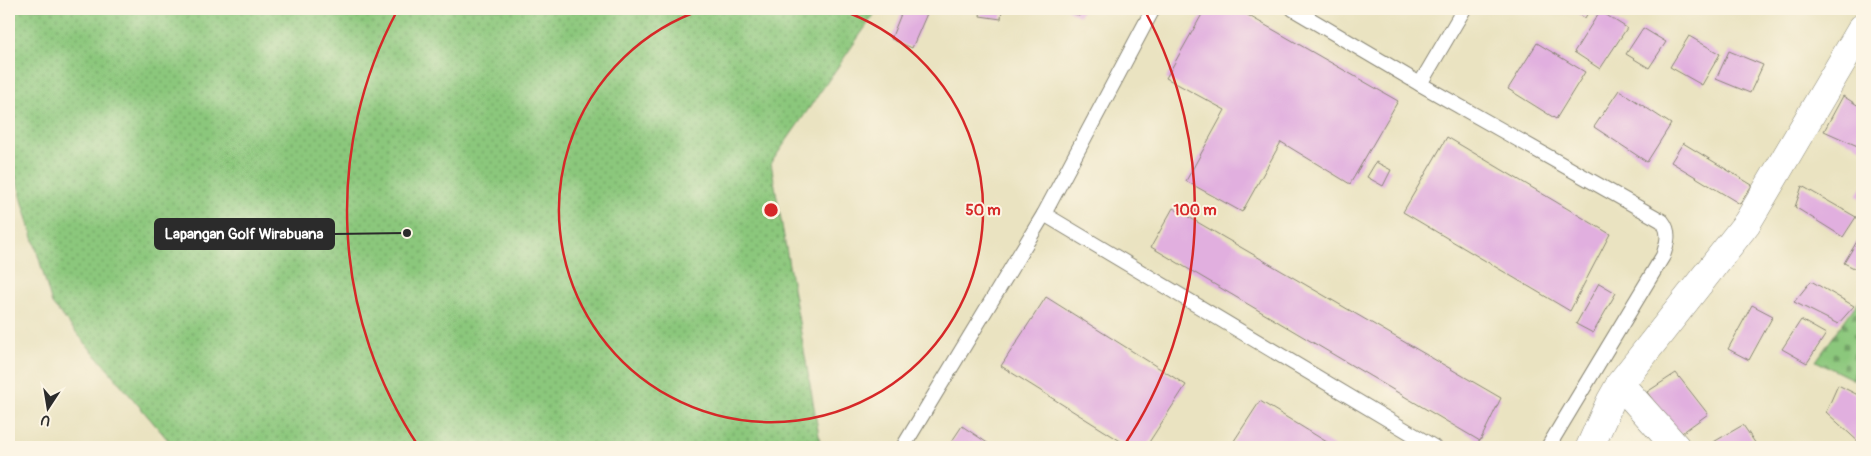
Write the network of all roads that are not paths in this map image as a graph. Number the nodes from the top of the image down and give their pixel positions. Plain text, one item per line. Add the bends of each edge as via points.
1 (1154, 9) edge
2 (1293, 9) edge
3 (1464, 9) edge
4 (1862, 28) edge
5 (1420, 84) junction
6 (1044, 214) junction
7 (1620, 384) junction
8 (903, 447) edge
9 (1434, 447) edge
10 (1548, 447) edge
11 (1590, 447) edge
12 (1676, 447) edge

1 - 6 lane
2 - 5 lane
3 - 5 lane
4 - 7 street via 1747,223
5 - 10 lane via 1666,226 1668,236 1663,256
6 - 8 lane
6 - 9 lane
7 - 11 street
7 - 12 street

